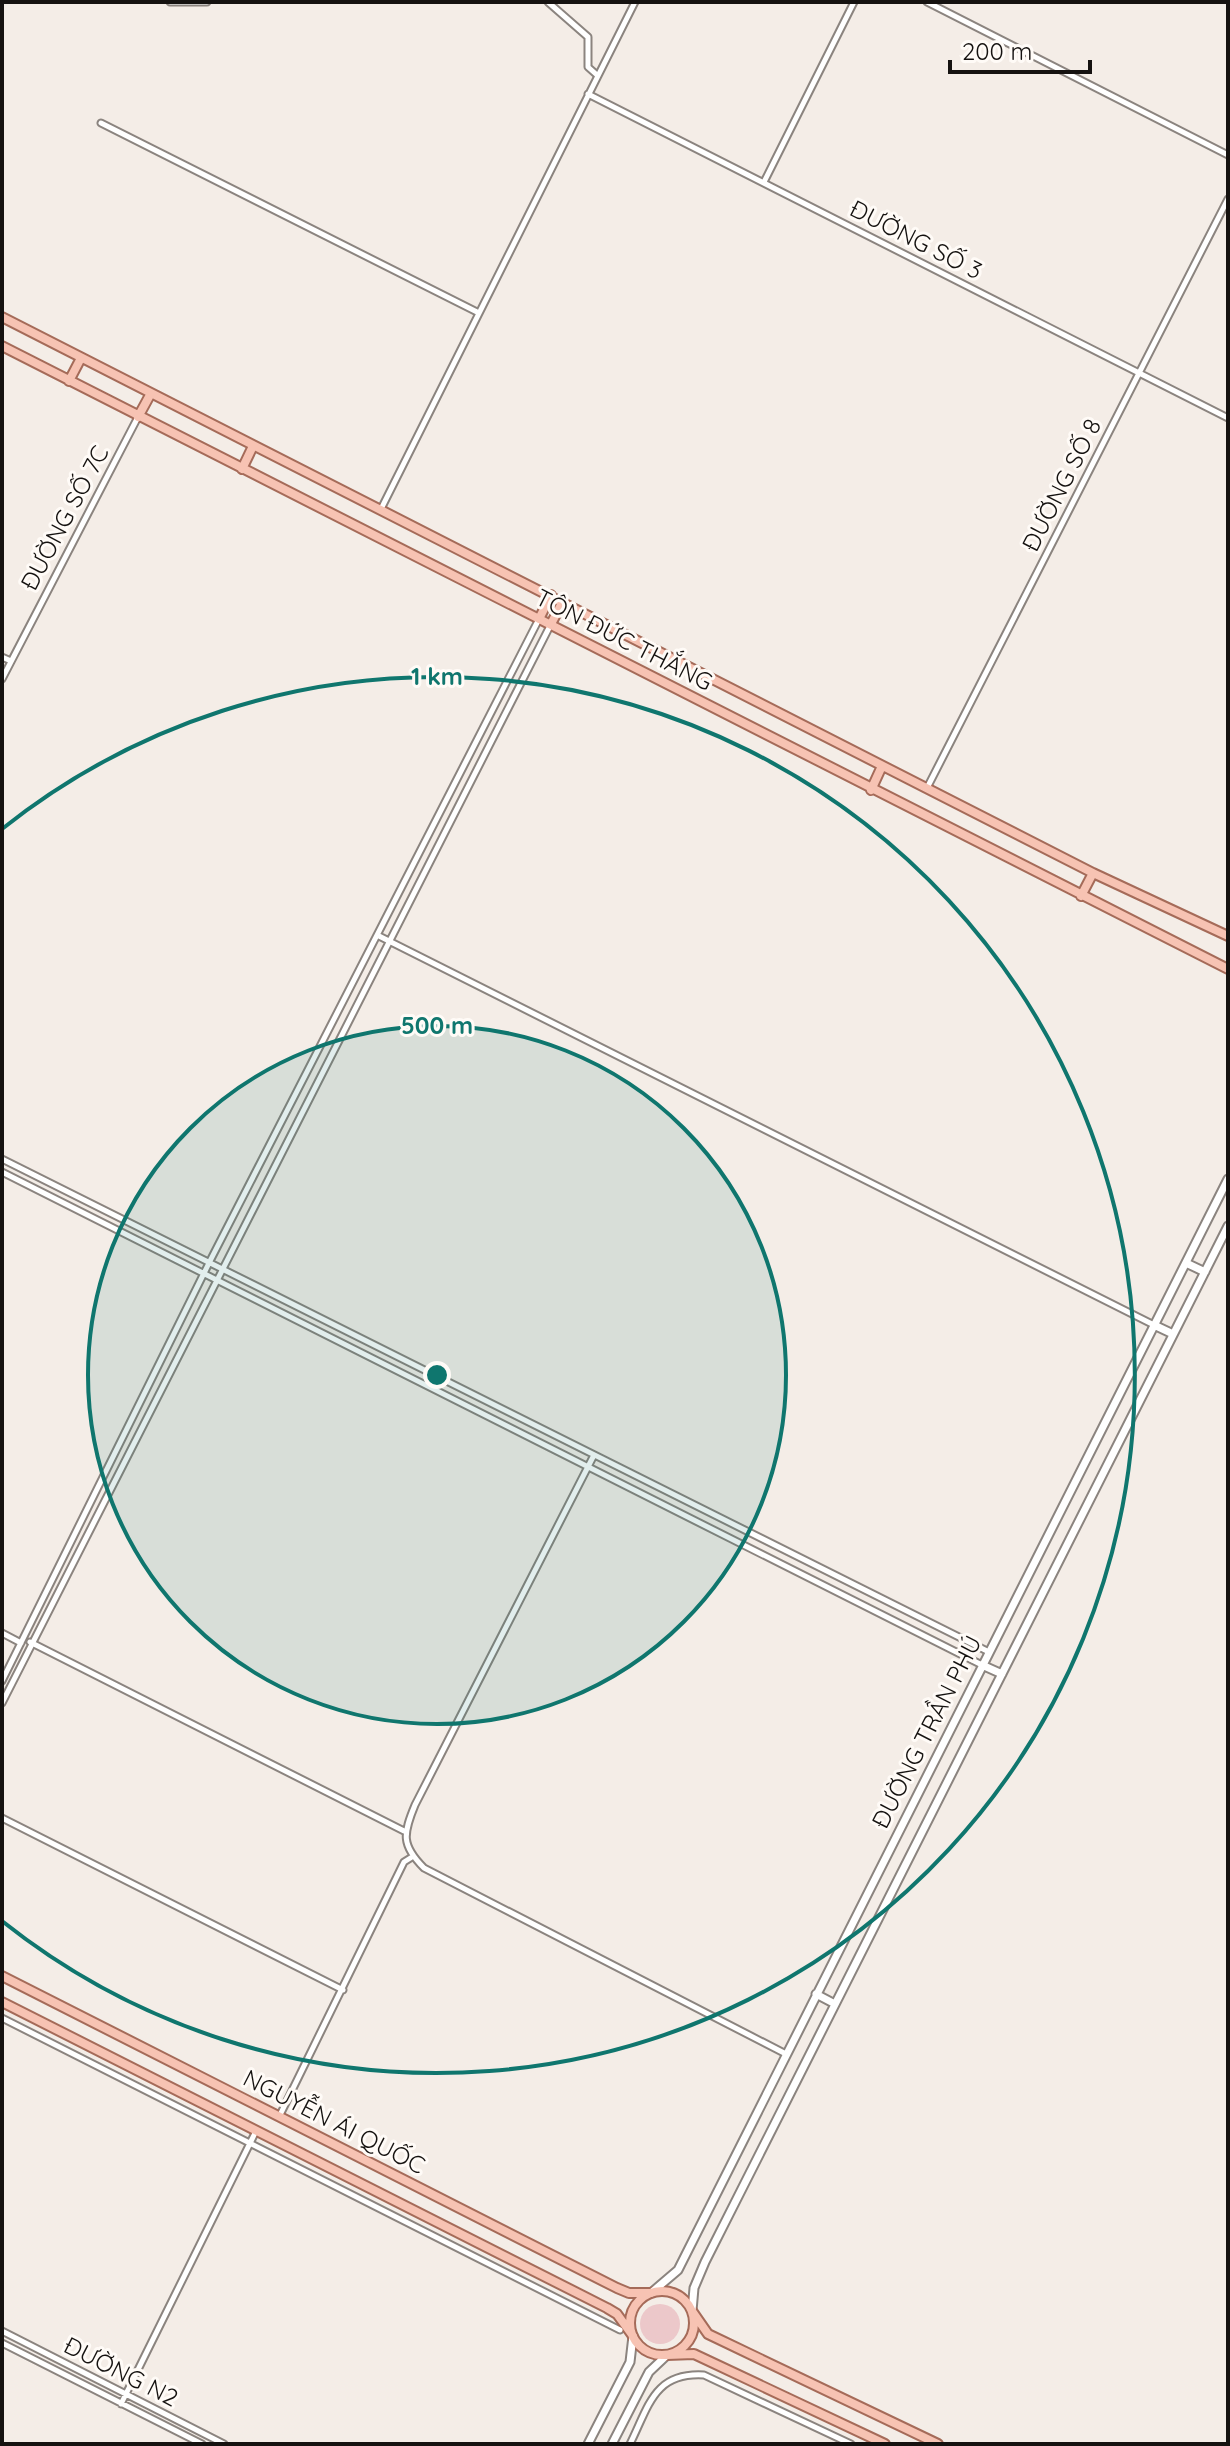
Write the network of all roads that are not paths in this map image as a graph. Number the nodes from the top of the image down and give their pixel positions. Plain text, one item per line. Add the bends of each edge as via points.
1 (170, 2) edge
2 (207, 2) edge
3 (548, 2) edge
4 (635, 2) edge
5 (854, 2) edge
6 (927, 2) edge
7 (597, 76) junction
8 (588, 94) junction
9 (101, 123) dead end
10 (1228, 155) edge
11 (764, 182) junction
12 (1228, 199) edge
13 (479, 313) junction
14 (2, 317) edge
15 (2, 346) edge
16 (81, 358) junction
17 (1139, 373) junction
18 (69, 381) junction
19 (150, 395) junction
20 (138, 417) junction
21 (1228, 418) edge
22 (253, 446) junction
23 (242, 469) junction
24 (381, 509) junction
25 (551, 595) junction
26 (563, 601) junction
27 (539, 619) junction
28 (551, 624) junction
29 (2, 657) edge
30 (11, 661) junction
31 (2, 679) edge
32 (882, 766) junction
33 (927, 788) junction
34 (871, 790) junction
35 (450, 792) junction
36 (462, 798) junction
37 (1093, 873) junction
38 (1081, 896) junction
39 (377, 935) junction
40 (1228, 936) edge
41 (388, 941) junction
42 (1228, 969) edge
43 (291, 1101) junction
44 (304, 1108) junction
45 (2, 1159) edge
46 (2, 1172) edge
47 (1228, 1179) edge
48 (1228, 1226) edge
49 (210, 1261) junction
50 (1186, 1263) junction
51 (223, 1268) junction
52 (1205, 1272) junction
53 (204, 1273) junction
54 (217, 1279) junction
55 (1154, 1325) junction
56 (1173, 1334) junction
57 (413, 1364) junction
58 (408, 1375) junction
59 (594, 1455) junction
60 (589, 1466) junction
61 (800, 1558) junction
62 (795, 1570) junction
63 (2, 1633) edge
64 (22, 1641) junction
65 (32, 1643) junction
66 (989, 1652) junction
67 (1009, 1659) junction
68 (982, 1665) junction
69 (1002, 1674) junction
70 (2, 1681) edge
71 (2, 1703) edge
72 (2, 1818) edge
73 (404, 1831) junction
74 (412, 1857) junction
75 (2, 1976) edge
76 (343, 1990) junction
77 (816, 1994) junction
78 (2, 2002) edge
79 (835, 2004) junction
80 (2, 2018) edge
81 (786, 2054) junction
82 (279, 2117) junction
83 (256, 2131) junction
84 (251, 2143) junction
85 (651, 2293) junction
86 (692, 2311) junction
87 (620, 2330) dead end
88 (2, 2331) edge
89 (633, 2336) junction
90 (2, 2343) edge
91 (667, 2355) junction
92 (126, 2394) junction
93 (121, 2404) junction
94 (202, 2444) edge
95 (224, 2444) edge
96 (588, 2444) edge
97 (612, 2444) edge
98 (630, 2444) edge
99 (851, 2444) edge
100 (885, 2444) edge
101 (938, 2444) edge

1 - 2 street
3 - 7 street via 588,37 588,67
4 - 7 street
5 - 11 street
6 - 10 street
7 - 8 street
8 - 11 street, ĐƯỜNG SỐ 3
8 - 13 street
9 - 13 street
11 - 17 street, ĐƯỜNG SỐ 3
12 - 17 street, ĐƯỜNG SỐ 8
13 - 24 street
14 - 16 main road, TÔN ĐỨC THẮNG
15 - 18 main road, TÔN ĐỨC THẮNG
16 - 18 main road
16 - 19 main road, TÔN ĐỨC THẮNG
17 - 21 street, ĐƯỜNG SỐ 3
17 - 33 street, ĐƯỜNG SỐ 8
18 - 20 main road, TÔN ĐỨC THẮNG
19 - 20 main road
19 - 22 main road, TÔN ĐỨC THẮNG
20 - 23 main road, TÔN ĐỨC THẮNG
20 - 30 street, ĐƯỜNG SỐ 7C
22 - 23 main road
22 - 24 main road, TÔN ĐỨC THẮNG
23 - 27 main road, TÔN ĐỨC THẮNG
24 - 25 main road, TÔN ĐỨC THẮNG
25 - 26 main road, TÔN ĐỨC THẮNG
25 - 27 main road
26 - 28 main road
26 - 32 main road, TÔN ĐỨC THẮNG
27 - 28 main road, TÔN ĐỨC THẮNG
27 - 35 street
28 - 34 main road, TÔN ĐỨC THẮNG
28 - 36 street
29 - 30 street
30 - 31 street, ĐƯỜNG SỐ 7C
32 - 33 main road, TÔN ĐỨC THẮNG
32 - 34 main road
33 - 37 main road, TÔN ĐỨC THẮNG
34 - 38 main road, TÔN ĐỨC THẮNG
35 - 36 street
35 - 39 street
36 - 41 street
37 - 38 main road
37 - 40 main road, TÔN ĐỨC THẮNG
38 - 42 main road, TÔN ĐỨC THẮNG
39 - 41 street
39 - 43 street
41 - 44 street
41 - 55 street
43 - 44 street
43 - 49 street
44 - 51 street
45 - 49 street
46 - 53 street
47 - 50 main road, ĐƯỜNG TRẦN PHÚ
48 - 52 main road, ĐƯỜNG TRẦN PHÚ
49 - 51 street
49 - 53 street
50 - 52 main road
50 - 55 main road, ĐƯỜNG TRẦN PHÚ
51 - 54 street
51 - 57 street
52 - 56 main road, ĐƯỜNG TRẦN PHÚ
53 - 54 street
53 - 64 street
54 - 58 street
54 - 65 street
55 - 56 main road
55 - 66 main road, ĐƯỜNG TRẦN PHÚ
56 - 67 main road, ĐƯỜNG TRẦN PHÚ
57 - 58 street
57 - 59 street
58 - 60 street
59 - 60 street
59 - 61 street
60 - 62 street
60 - 73 street
61 - 62 street
61 - 66 street
62 - 68 street
63 - 64 street
64 - 65 street
64 - 70 street
65 - 71 street
65 - 73 street
66 - 67 main road
66 - 68 main road, ĐƯỜNG TRẦN PHÚ
67 - 69 main road, ĐƯỜNG TRẦN PHÚ
68 - 69 main road
68 - 77 main road, ĐƯỜNG TRẦN PHÚ
69 - 79 main road, ĐƯỜNG TRẦN PHÚ
72 - 76 street
73 - 74 street
74 - 76 street via 404,1862
74 - 81 street via 424,1868
75 - 82 main road, NGUYỄN ÁI QUỐC
76 - 82 street
77 - 79 main road
77 - 81 main road, ĐƯỜNG TRẦN PHÚ
78 - 83 main road, NGUYỄN ÁI QUỐC
79 - 86 main road, ĐƯỜNG TRẦN PHÚ via 701,2271
80 - 84 street
81 - 85 main road, ĐƯỜNG TRẦN PHÚ via 678,2270
82 - 85 main road, NGUYỄN ÁI QUỐC via 617,2288
83 - 84 street
83 - 89 main road, NGUYỄN ÁI QUỐC via 607,2308
84 - 87 street
84 - 92 street
85 - 86 main road via 670,2292
85 - 89 main road via 631,2316
86 - 91 main road via 690,2339
86 - 101 main road via 708,2334
88 - 92 street, ĐƯỜNG N2
89 - 91 main road via 647,2351
89 - 96 main road via 630,2362
90 - 93 street, ĐƯỜNG N2
91 - 97 main road via 649,2372
91 - 100 main road via 694,2354
92 - 93 street
92 - 95 street, ĐƯỜNG N2
93 - 94 street, ĐƯỜNG N2
98 - 99 street via 666,2380 693,2374

